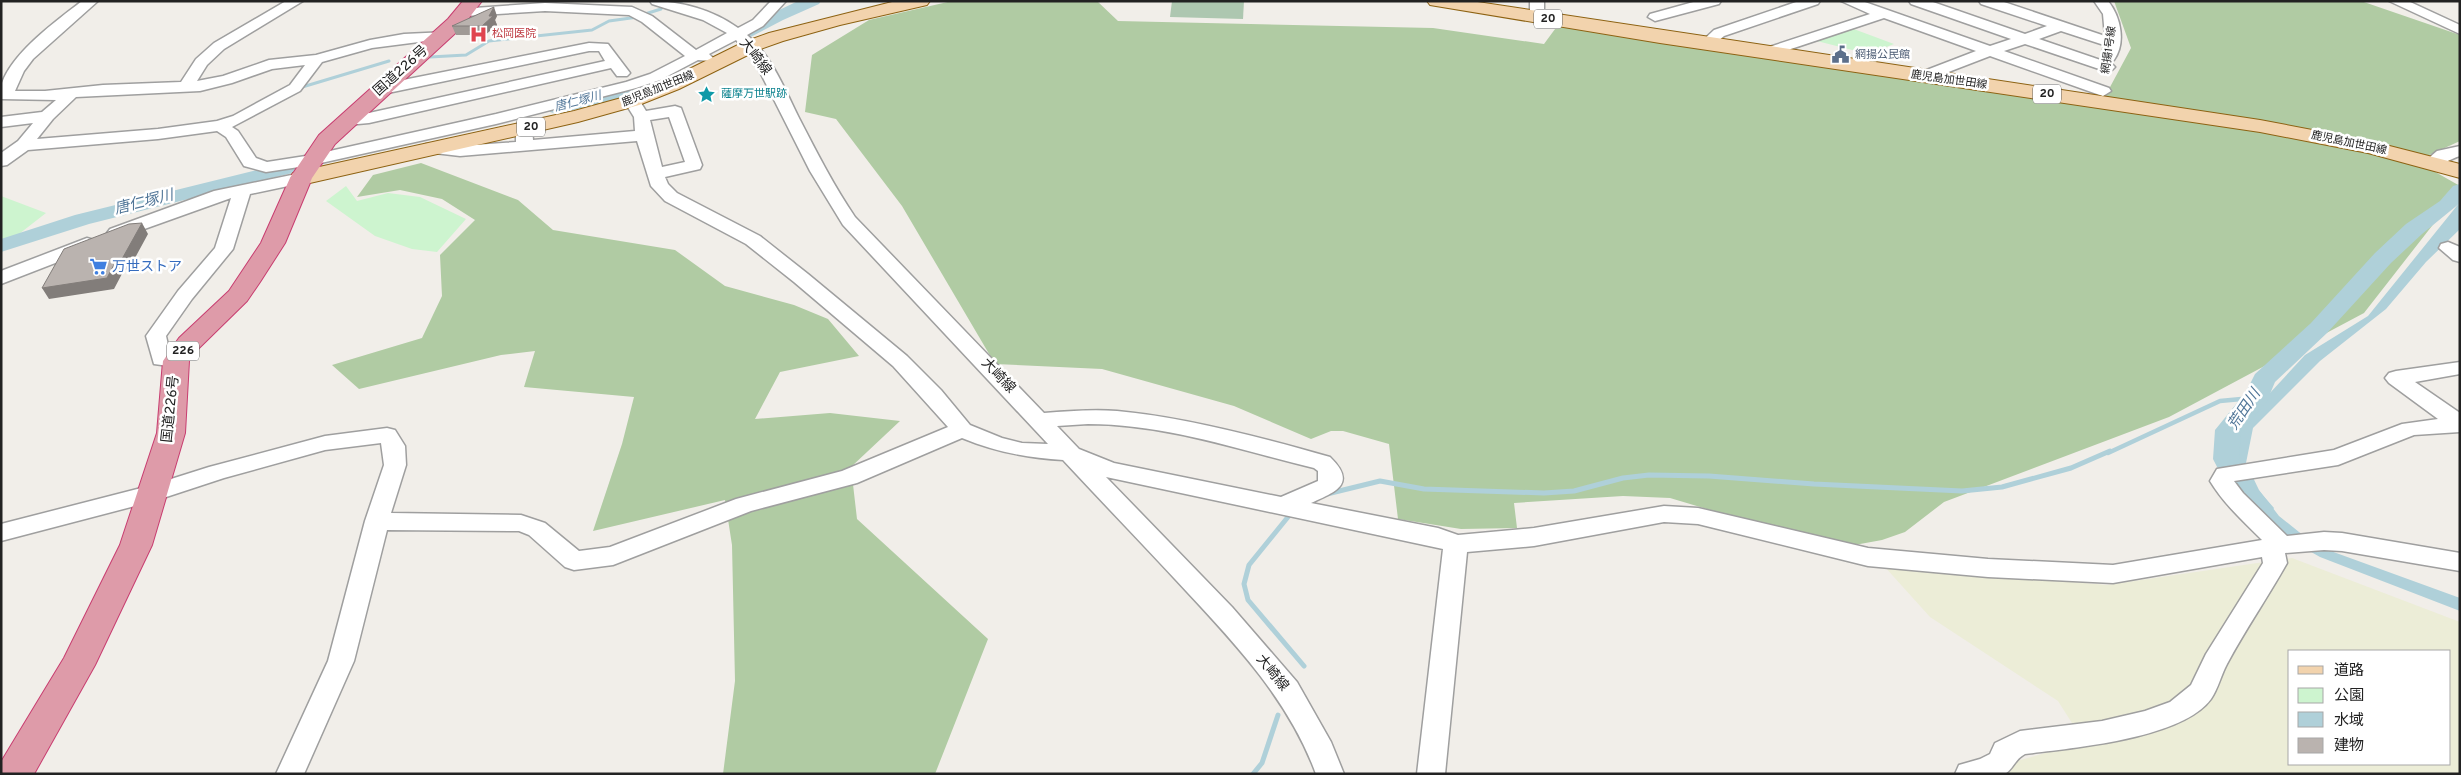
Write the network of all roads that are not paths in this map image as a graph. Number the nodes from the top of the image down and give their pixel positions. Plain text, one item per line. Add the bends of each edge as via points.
1 (91, 1) edge
2 (296, 1) edge
3 (657, 1) edge
4 (779, 1) edge
5 (921, 1) edge
6 (1436, 1) edge
7 (1648, 1) edge
8 (1714, 1) edge
9 (1813, 1) edge
10 (1848, 1) edge
11 (1918, 1) edge
12 (1986, 1) edge
13 (2101, 1) edge
14 (2396, 1) edge
15 (469, 7) edge
16 (1537, 9) edge
17 (632, 11) junction
18 (1882, 14) junction
19 (1655, 18) junction
20 (2060, 26) junction
21 (2460, 30) edge
22 (442, 35) junction
23 (1660, 37) junction
24 (742, 38) junction
25 (2024, 38) junction
26 (2112, 43) junction
27 (1706, 44) junction
28 (1988, 52) junction
29 (1765, 53) junction
30 (706, 58) junction
31 (317, 59) junction
32 (615, 63) junction
33 (2107, 67) junction
34 (1931, 78) junction
35 (185, 88) junction
36 (382, 89) junction
37 (4, 91) edge
38 (71, 94) junction
39 (2102, 97) junction
40 (635, 101) junction
41 (48, 116) junction
42 (348, 120) junction
43 (1, 122) edge
44 (220, 126) junction
45 (644, 135) junction
46 (524, 137) junction
47 (24, 145) junction
48 (1, 161) edge
49 (2450, 163) edge
50 (306, 169) junction
51 (655, 174) junction
52 (243, 189) junction
53 (1, 278) edge
54 (176, 361) junction
55 (2460, 368) edge
56 (1040, 420) junction
57 (2460, 424) edge
58 (962, 430) junction
59 (1068, 453) junction
60 (154, 493) junction
61 (1284, 505) junction
62 (377, 520) junction
63 (1, 533) edge
64 (1456, 544) junction
65 (2280, 546) junction
66 (2460, 562) edge
67 (13, 764) edge
68 (290, 774) edge
69 (1330, 774) edge
70 (1431, 774) edge
71 (1969, 774) edge

1 - 37 street via 25,58
2 - 35 street via 219,46 201,62
3 - 17 street
3 - 24 street, 大崎線 via 711,19
4 - 24 street
5 - 24 main road, 鹿児島加世田線 / 20 via 818,25
6 - 16 main road, 鹿児島加世田線 / 20
7 - 19 street
8 - 19 street
9 - 27 street via 1719,34
10 - 18 street
11 - 18 street
11 - 25 street
12 - 20 street
13 - 26 street, 網揚1号線 via 2114,22
14 - 21 street
15 - 17 street
15 - 22 highway, 国道226号 / 226
16 - 23 main road, 鹿児島加世田線 / 20
17 - 30 street
18 - 28 street
18 - 29 street
19 - 23 street
20 - 25 street
20 - 26 street
22 - 31 street via 370,44
22 - 36 highway, 国道226号 / 226
23 - 27 main road, 鹿児島加世田線 / 20
24 - 30 main road, 鹿児島加世田線 / 20
24 - 56 street, 大崎線 via 770,75 832,197 849,221
25 - 28 street
25 - 33 street
26 - 33 street, 網揚1号線
27 - 29 main road, 鹿児島加世田線 / 20
28 - 34 street via 1943,68 1930,74
28 - 39 street
29 - 34 main road, 鹿児島加世田線 / 20
30 - 40 main road, 鹿児島加世田線 / 20
31 - 35 street via 269,64 227,80
31 - 44 street via 295,88
32 - 36 street via 604,47 589,47
32 - 40 street
32 - 42 street
33 - 39 street, 網揚1号線
34 - 39 main road, 鹿児島加世田線 / 20
35 - 38 street
36 - 42 highway, 国道226号 / 226
37 - 38 street via 23,97
38 - 41 street
39 - 49 main road, 鹿児島加世田線 / 20
40 - 45 street
40 - 46 main road, 鹿児島加世田線 / 20
40 - 50 street via 496,119
40 - 51 street via 675,111 694,166
41 - 43 street
41 - 47 street
42 - 50 highway, 国道226号 / 226 via 327,140
44 - 47 street
44 - 50 street via 232,134 250,162 258,166
45 - 46 street
45 - 51 street
46 - 50 main road, 鹿児島加世田線 / 20
47 - 48 street
50 - 52 street
50 - 54 highway, 国道226号 / 226 via 273,243 248,282 238,296 188,344
51 - 58 street via 660,186 671,197 753,240 801,278 900,361
52 - 53 street via 193,204
52 - 54 street via 224,249 156,336 161,360
54 - 60 highway, 国道226号 / 226 via 171,434
55 - 57 street via 2396,378
56 - 59 street, 大崎線
56 - 61 street via 1118,418 1322,462 1329,469 1330,485
57 - 65 street via 2410,429 2338,457 2225,475 2222,481 2235,499
58 - 59 street via 996,444 1022,450
58 - 62 street via 849,477 744,506 598,560 574,561 537,529 521,523
59 - 61 street via 1109,470
59 - 69 street, 大崎線 via 1223,614 1287,690 1321,750
60 - 62 street via 217,472 326,443 387,435 394,446 395,465
60 - 63 street
60 - 67 highway, 国道226号 / 226 via 121,580 78,665
61 - 64 street via 1438,537
62 - 68 street via 341,661
64 - 65 street via 1534,537 1664,514 1698,516 1868,557 1988,568 2113,574
64 - 70 street
65 - 66 street via 2342,542
65 - 71 street via 2275,563 2215,660 2201,692 2180,710 2102,732 2020,743 2005,751 2000,762 1987,770

